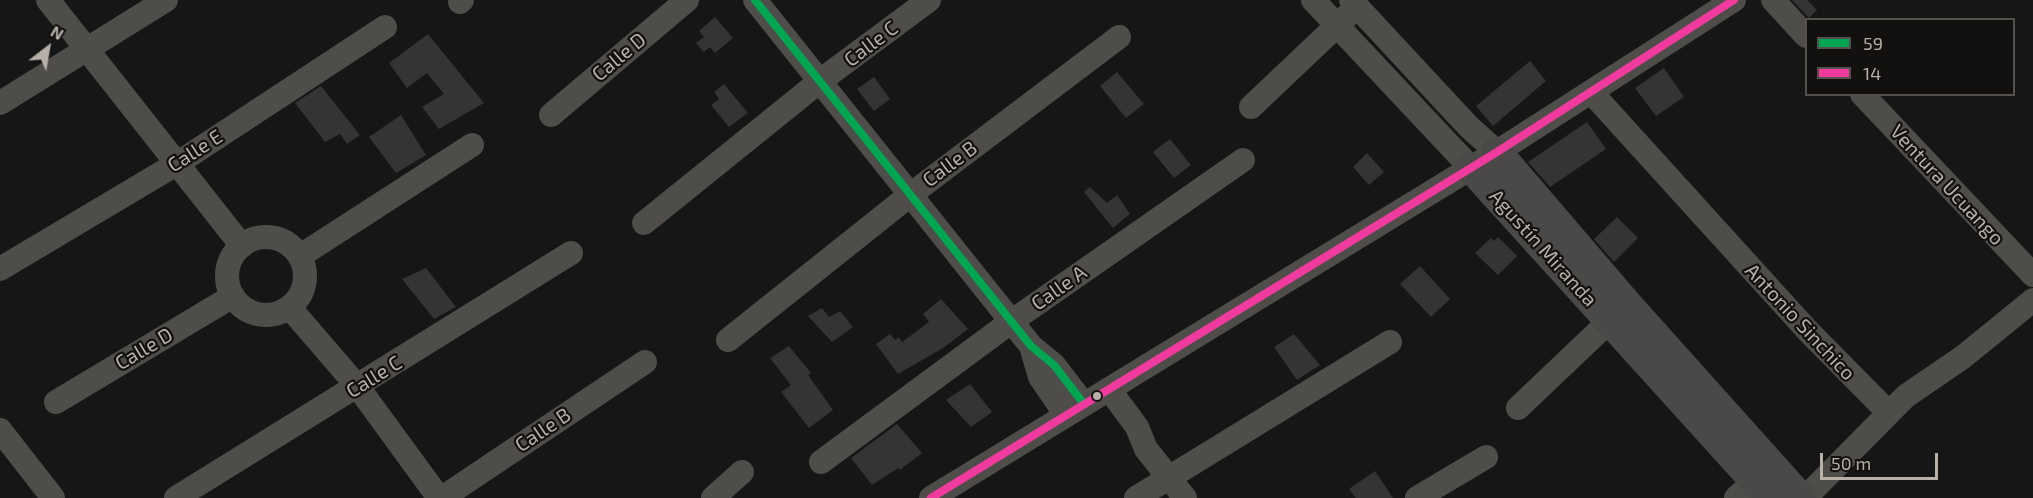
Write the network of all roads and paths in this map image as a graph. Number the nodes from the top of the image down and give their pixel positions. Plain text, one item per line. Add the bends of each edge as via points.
1 (48, 0) edge
2 (166, 0) edge
3 (687, 0) edge
4 (755, 0) edge
5 (929, 0) edge
6 (1313, 0) edge
7 (1734, 0) edge
8 (1773, 0) edge
9 (1358, 2) edge
10 (1337, 25) junction
11 (385, 27) dead end
12 (1805, 35) edge
13 (1119, 37) dead end
14 (87, 51) junction
15 (820, 81) junction
16 (1591, 92) junction
17 (1864, 96) edge
18 (0, 103) edge
19 (1251, 107) dead end
20 (551, 115) dead end
21 (472, 145) dead end
22 (1497, 152) junction
23 (1243, 160) dead end
24 (177, 163) junction
25 (1470, 167) junction
26 (910, 195) junction
27 (644, 223) dead end
28 (242, 246) junction
29 (572, 254) dead end
30 (300, 256) junction
31 (0, 269) edge
32 (2033, 276) edge
33 (232, 296) junction
34 (2033, 300) edge
35 (290, 308) junction
36 (1618, 313) junction
37 (1012, 321) junction
38 (729, 340) dead end
39 (1390, 342) dead end
40 (645, 362) dead end
41 (358, 387) junction
42 (1089, 401) junction
43 (56, 402) dead end
44 (1518, 408) dead end
45 (1889, 413) junction
46 (0, 430) edge
47 (1486, 457) dead end
48 (821, 462) dead end
49 (742, 472) dead end
50 (1169, 478) junction
51 (1758, 486) edge
52 (53, 498) edge
53 (176, 498) edge
54 (441, 498) edge
55 (713, 498) edge
56 (931, 498) edge
57 (1137, 498) edge
58 (1185, 498) edge
59 (1417, 498) edge
60 (1803, 498) edge

1 - 14 street
2 - 14 street
3 - 20 street, Calle D
4 - 15 street
5 - 15 street, Calle C
6 - 10 street, Agustín Miranda
7 - 16 street
8 - 12 street
9 - 10 street
9 - 22 street, Agustín Miranda via 1469,127
10 - 19 street
10 - 25 street, Agustín Miranda
11 - 24 street, Calle E
13 - 26 street, Calle B
14 - 18 street
14 - 24 street
15 - 26 street
15 - 27 street, Calle C
16 - 22 street
16 - 45 street, Antonio Sinchico via 1800,322
17 - 32 street, Ventura Ucuango
21 - 30 street
22 - 25 street
22 - 36 main road, Agustín Miranda
23 - 37 street, Calle A
24 - 28 street
24 - 31 street, Calle E
25 - 36 main road, Agustín Miranda
25 - 42 street
26 - 37 street
26 - 38 street, Calle B
28 - 30 street via 270,237 282,240
28 - 33 street via 228,267
29 - 41 street, Calle C
30 - 35 street via 306,278
33 - 35 street via 259,315
33 - 43 street, Calle D
34 - 45 street
35 - 41 street
36 - 44 street
36 - 51 main road, Agustín Miranda
37 - 42 street via 1031,346
37 - 48 street, Calle A
39 - 50 street
40 - 54 street, Calle B
41 - 53 street, Calle C
41 - 54 street
42 - 50 street via 1137,438
42 - 56 street
45 - 60 street
46 - 52 street
47 - 59 street
49 - 55 street
50 - 57 street
50 - 58 street
51 - 60 main road, Agustín Miranda

